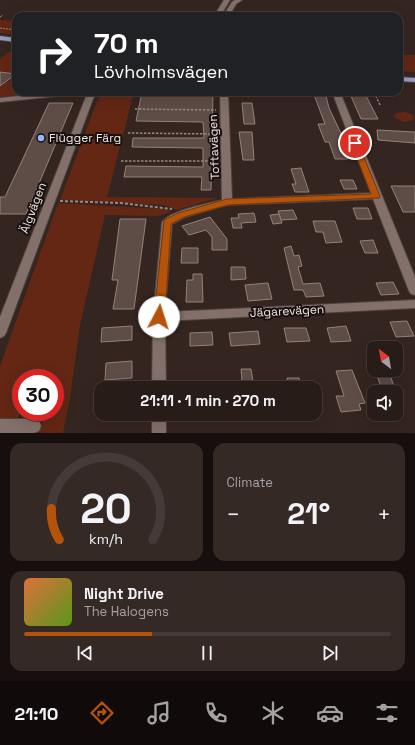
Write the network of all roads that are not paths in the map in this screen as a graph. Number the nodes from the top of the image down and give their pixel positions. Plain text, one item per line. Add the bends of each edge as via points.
1 (227, 0) edge
2 (239, 0) edge
3 (220, 12) edge
4 (228, 12) edge
5 (0, 38) edge
6 (12, 40) edge
7 (403, 79) edge
8 (415, 80) edge
9 (29, 96) edge
10 (91, 96) edge
11 (224, 96) edge
12 (338, 96) edge
13 (0, 100) edge
14 (376, 196) junction
15 (227, 202) junction
16 (415, 291) edge
17 (415, 304) edge
18 (159, 317) junction
19 (0, 333) edge
20 (159, 381) edge
21 (159, 421) edge
22 (0, 426) edge
23 (34, 426) dead end
24 (159, 433) edge

1 - 3 street
2 - 4 street
5 - 6 main road
7 - 8 main road
9 - 13 street
10 - 19 street, Älgvägen
11 - 15 street, Toftavägen
12 - 14 street
14 - 15 street
14 - 16 street
15 - 18 street via 181,215 167,222
17 - 18 street, Jägarevägen
18 - 20 street
21 - 24 street
22 - 23 street

